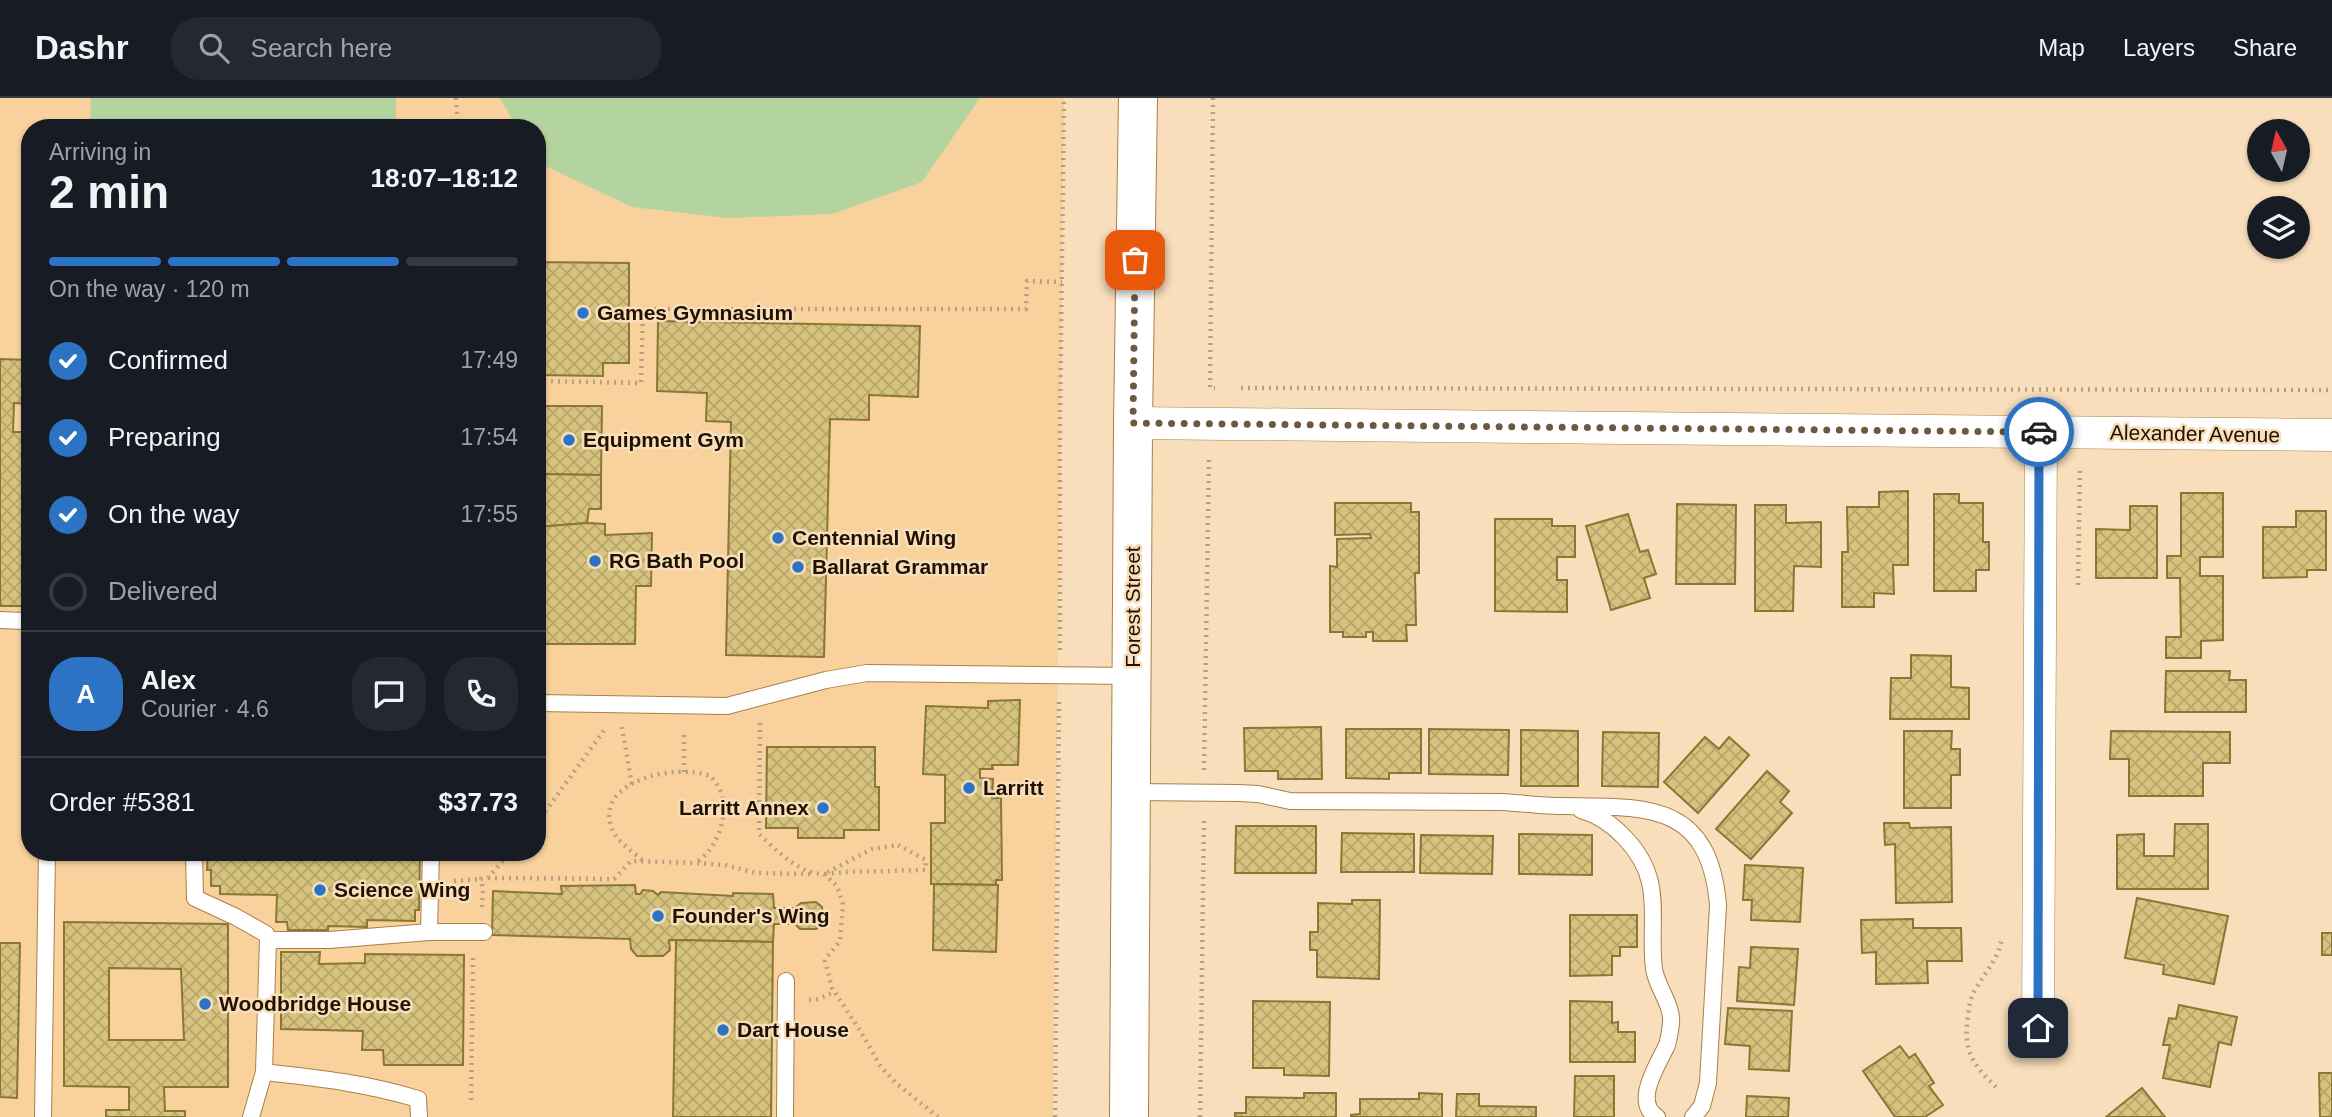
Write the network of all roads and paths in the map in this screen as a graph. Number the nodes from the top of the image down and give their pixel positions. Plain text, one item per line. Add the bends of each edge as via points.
1 (456, 98) edge
2 (1064, 98) edge
3 (1138, 98) edge
4 (1213, 98) edge
5 (457, 119) edge
6 (1062, 282) junction
7 (546, 381) edge
8 (1224, 388) dead end
9 (1238, 388) dead end
10 (2332, 390) edge
11 (1133, 423) junction
12 (2041, 432) junction
13 (2332, 435) edge
14 (2080, 467) dead end
15 (2078, 585) dead end
16 (0, 620) edge
17 (21, 621) edge
18 (1060, 674) junction
19 (1133, 676) junction
20 (761, 697) junction
21 (546, 703) edge
22 (622, 705) junction
23 (684, 706) junction
24 (684, 772) junction
25 (632, 785) junction
26 (1131, 792) junction
27 (1569, 806) junction
28 (546, 811) edge
29 (47, 861) edge
30 (194, 861) edge
31 (430, 861) edge
32 (502, 861) edge
33 (642, 861) junction
34 (696, 863) junction
35 (813, 874) junction
36 (824, 874) junction
37 (488, 878) junction
38 (2002, 926) dead end
39 (429, 932) junction
40 (480, 932) junction
41 (268, 940) junction
42 (786, 981) dead end
43 (2038, 1028) dead end
44 (264, 1072) junction
45 (1996, 1087) dead end
46 (471, 1100) dead end
47 (43, 1117) edge
48 (251, 1117) edge
49 (419, 1117) edge
50 (785, 1117) edge
51 (938, 1117) edge
52 (1055, 1117) edge
53 (1129, 1117) edge
54 (1657, 1117) edge
55 (1693, 1117) edge

1 - 5 path
2 - 6 path
3 - 11 street, Forest Street
4 - 8 path via 1210,387
6 - 7 path via 1027,281 1026,309 643,309 641,383
6 - 18 path
9 - 10 path
11 - 12 street, Alexander Avenue
11 - 19 street, Forest Street
12 - 13 street, Alexander Avenue
12 - 43 street
14 - 15 path
16 - 17 lane
18 - 19 lane
18 - 20 lane via 867,673
18 - 52 path
19 - 26 street, Forest Street
20 - 23 lane via 727,706
20 - 35 path via 760,834
21 - 22 lane
22 - 23 lane
22 - 25 path
22 - 28 path
23 - 24 path
24 - 25 path via 653,776
24 - 34 path via 710,776 722,793 717,836
25 - 33 path via 612,800 610,822 615,834
26 - 27 lane via 1258,794 1290,801
26 - 53 street, Forest Street
27 - 54 lane via 1614,826 1639,853 1649,876 1654,903 1654,971 1672,1021 1647,1096
27 - 55 lane via 1619,807 1672,817 1704,850 1716,879 1707,1083 1702,1106
29 - 47 lane
30 - 41 lane via 195,898 262,932
31 - 39 lane
32 - 37 path
33 - 34 path
33 - 37 path via 631,861 614,879
34 - 35 path via 756,873
35 - 36 path
36 - 36 path via 925,870 926,860 898,845 887,846
36 - 51 path via 843,898 840,941 825,961 832,988 881,1067
37 - 40 path via 481,879
38 - 45 path via 1999,950 1969,1004 1966,1032 1968,1052
39 - 40 lane
39 - 41 lane
40 - 46 path via 473,943
41 - 44 lane
42 - 50 lane
44 - 48 lane
44 - 49 lane via 382,1088 418,1099

